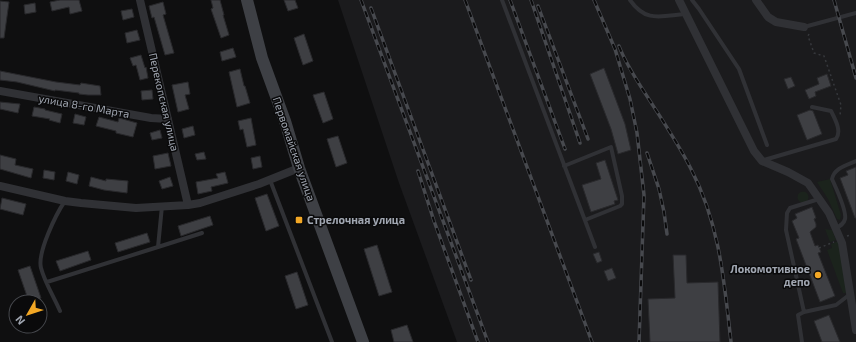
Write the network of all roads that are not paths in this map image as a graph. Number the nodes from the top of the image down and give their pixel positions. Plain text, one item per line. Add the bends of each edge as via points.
1 (140, 0) edge
2 (247, 0) edge
3 (502, 0) edge
4 (630, 0) edge
5 (679, 0) edge
6 (692, 0) edge
7 (756, 0) edge
8 (856, 13) edge
9 (685, 14) junction
10 (804, 27) joint
11 (0, 91) edge
12 (812, 107) dead end
13 (168, 119) junction
14 (767, 145) dead end
15 (762, 161) junction
16 (856, 161) edge
17 (564, 166) junction
18 (299, 168) junction
19 (270, 180) junction
20 (0, 186) edge
21 (820, 198) junction
22 (65, 201) junction
23 (188, 205) junction
24 (162, 206) junction
25 (585, 220) junction
26 (836, 228) junction
27 (202, 233) dead end
28 (158, 247) junction
29 (595, 247) dead end
30 (47, 282) junction
31 (849, 295) junction
32 (60, 311) dead end
33 (804, 312) junction
34 (856, 330) edge
35 (332, 342) edge
36 (363, 342) edge
37 (802, 342) edge

1 - 13 street, Перекопская улица
2 - 18 main road, Первомайская улица via 262,58
3 - 17 lane
4 - 9 lane via 646,15 655,17
5 - 9 street
6 - 14 lane via 739,68
7 - 10 street via 768,17 776,22
8 - 10 lane
9 - 15 street via 754,151
11 - 13 street, улица 8-го Марта
12 - 15 lane via 832,111 839,129 836,139
13 - 23 street, Перекопская улица
15 - 21 street via 808,183
16 - 26 lane via 840,168 833,175 832,179 846,214 842,225
17 - 25 lane
17 - 25 lane via 610,147 622,204
18 - 19 street
18 - 36 main road, Первомайская улица
19 - 23 street
19 - 35 lane
20 - 22 street
21 - 26 street
21 - 33 lane via 790,208 787,213 786,230
22 - 24 street via 136,208
22 - 30 lane via 58,211 42,253 40,267
23 - 24 street
24 - 28 lane
25 - 29 lane
26 - 31 street via 842,243 850,282
27 - 28 lane
28 - 30 lane
30 - 32 lane
31 - 33 lane via 836,305
31 - 34 street
33 - 37 lane via 798,315

